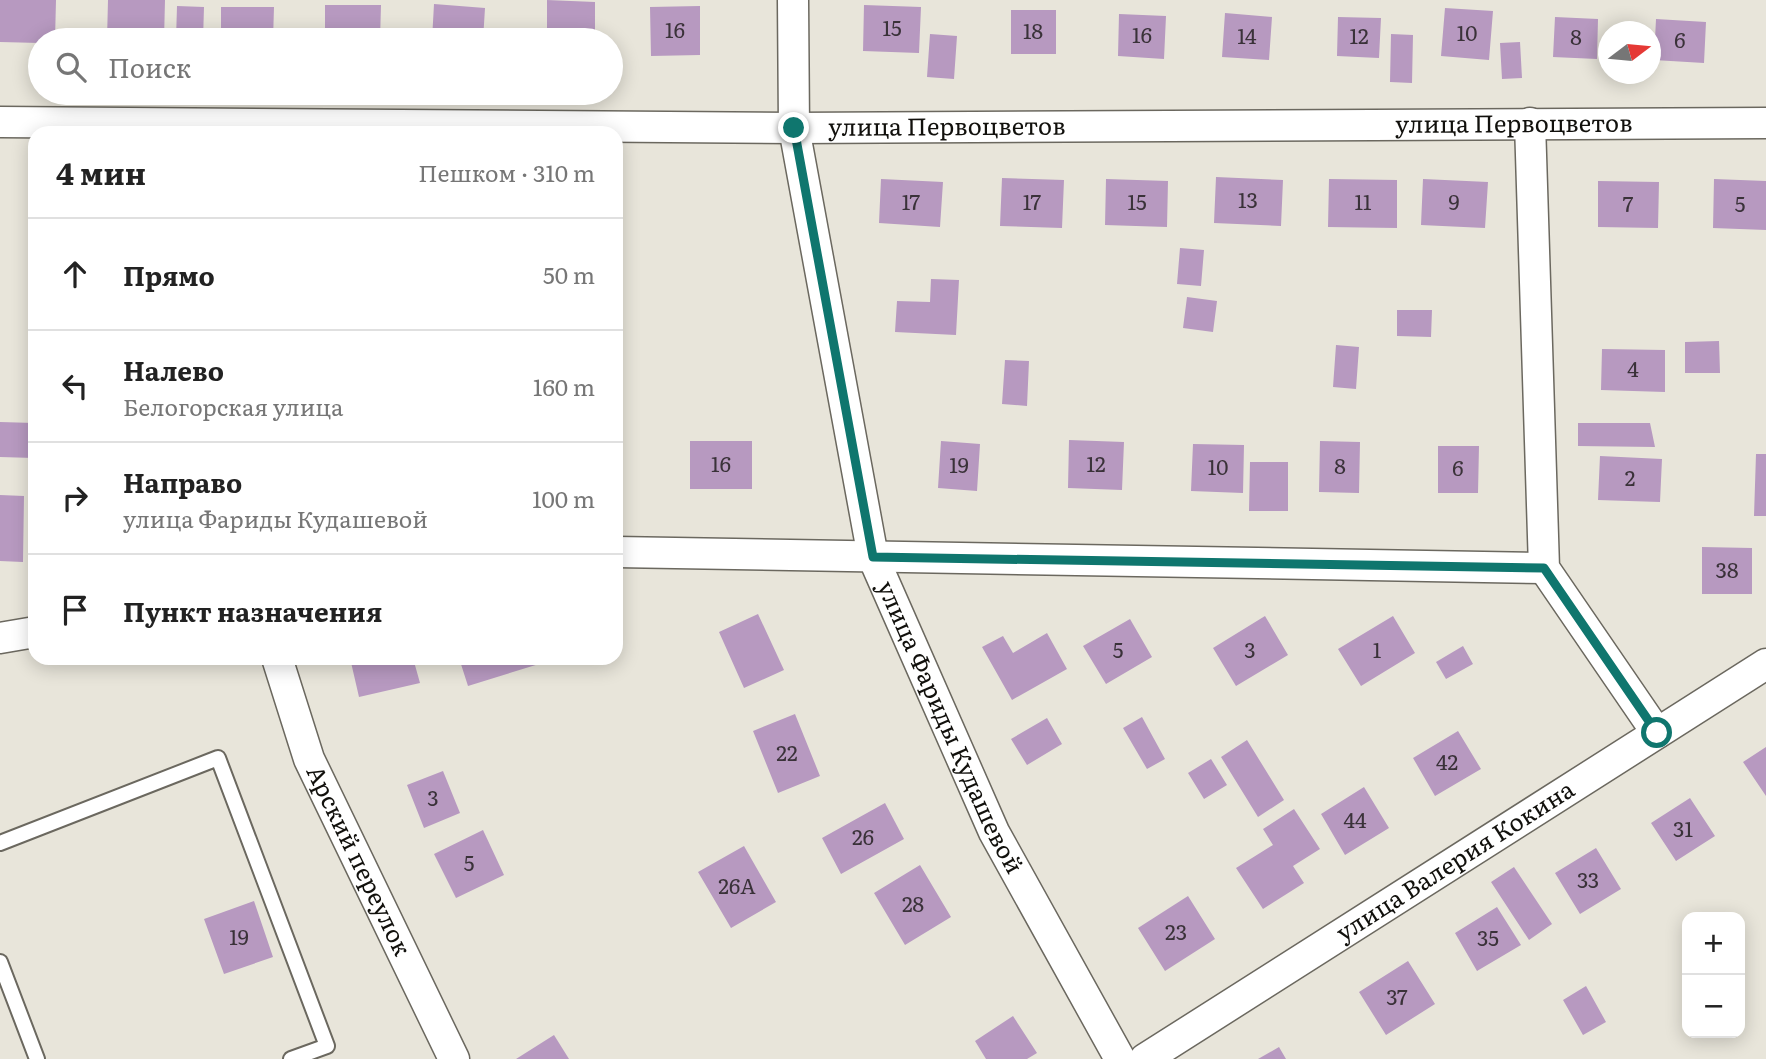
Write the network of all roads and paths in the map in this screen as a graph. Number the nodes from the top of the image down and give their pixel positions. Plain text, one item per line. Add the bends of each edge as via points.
1 (793, 0) edge
2 (0, 122) edge
3 (1530, 123) junction
4 (1766, 123) edge
5 (529, 126) edge
6 (623, 127) edge
7 (794, 128) junction
8 (623, 552) edge
9 (873, 557) junction
10 (1544, 568) junction
11 (28, 633) edge
12 (0, 638) edge
13 (1766, 664) edge
14 (279, 665) edge
15 (1657, 733) junction
16 (0, 843) edge
17 (0, 962) edge
18 (37, 1059) edge
19 (291, 1059) edge
20 (454, 1059) edge
21 (1120, 1059) edge
22 (1145, 1059) edge

1 - 7 street, улица Фариды Кудашевой
2 - 5 street, улица Первоцветов
3 - 4 street, улица Первоцветов
3 - 7 street, улица Первоцветов
3 - 10 street
6 - 7 street, улица Первоцветов
7 - 9 street, улица Фариды Кудашевой
8 - 9 street
9 - 10 street
9 - 21 street, улица Фариды Кудашевой via 994,832
10 - 15 street
11 - 12 street
13 - 15 street, улица Валерия Кокина
14 - 20 street, Арский переулок via 309,760
15 - 22 street, улица Валерия Кокина
16 - 19 lane via 218,758 327,1046
17 - 18 lane

